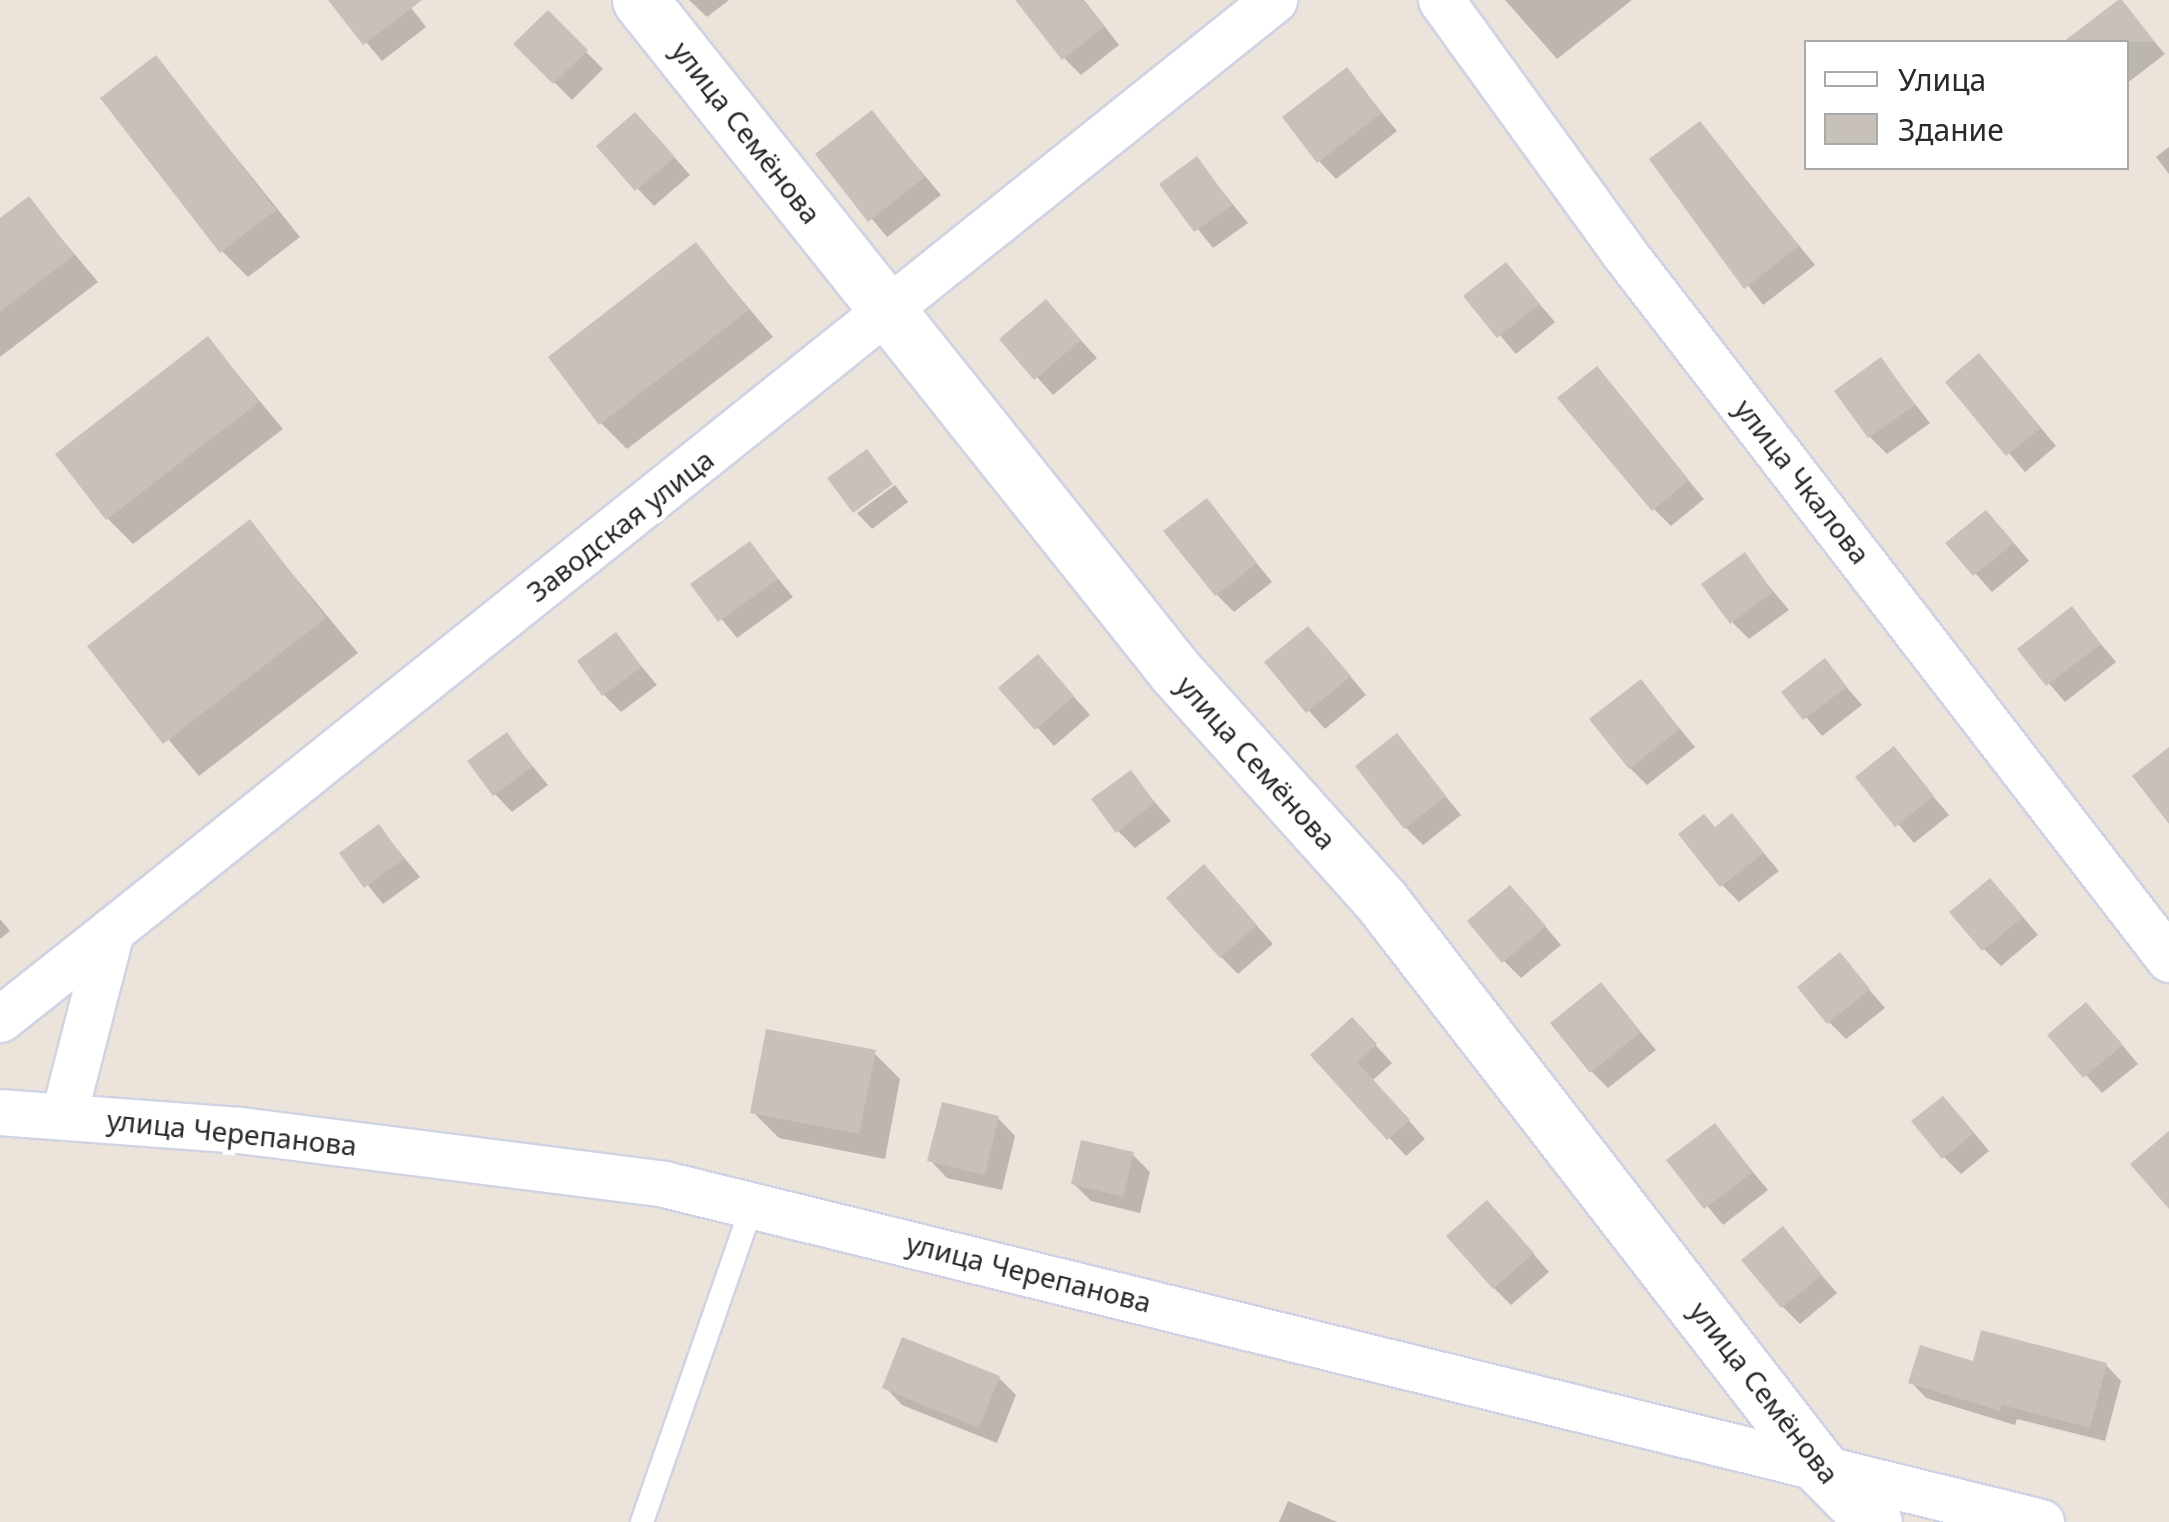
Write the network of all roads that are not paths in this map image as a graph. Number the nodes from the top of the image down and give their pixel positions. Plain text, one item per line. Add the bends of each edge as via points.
1 (640, 0) edge
2 (1274, 0) edge
3 (1441, 0) edge
4 (887, 313) junction
5 (112, 930) junction
6 (2169, 959) edge
7 (0, 1019) edge
8 (0, 1112) edge
9 (64, 1114) junction
10 (753, 1203) junction
11 (1819, 1466) junction
12 (642, 1522) edge
13 (1874, 1522) edge
14 (2041, 1522) edge

1 - 4 street, улица Семёнова
2 - 4 street, Заводская улица
3 - 6 street, улица Чкалова via 1624,253
4 - 5 street, Заводская улица
4 - 11 street, улица Семёнова via 1175,670 1382,902
5 - 7 street, Заводская улица
5 - 9 street
8 - 9 street, улица Черепанова
9 - 10 street, улица Черепанова via 606,1177
10 - 11 street, улица Черепанова
10 - 12 lane
11 - 13 street, улица Семёнова
11 - 14 street, улица Черепанова

